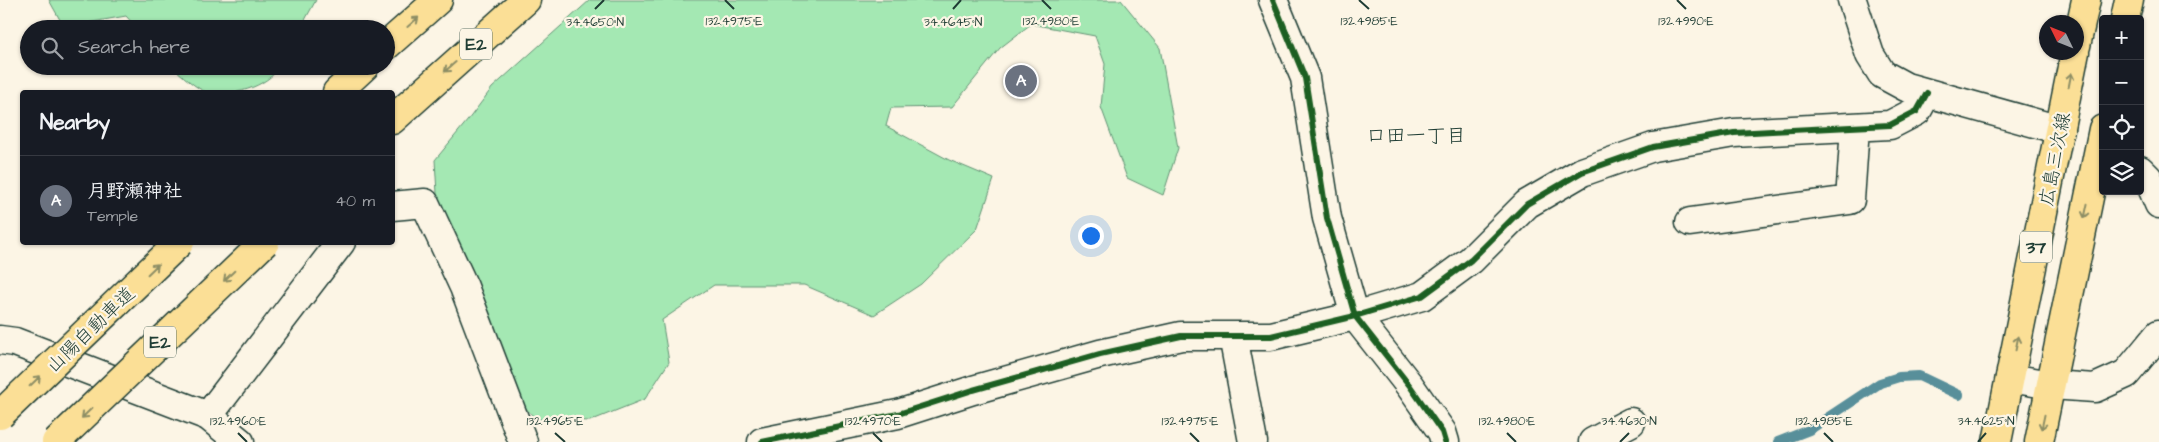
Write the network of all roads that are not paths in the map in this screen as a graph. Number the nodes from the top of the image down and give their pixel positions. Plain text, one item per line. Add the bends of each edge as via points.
1 (438, 0) edge
2 (526, 0) edge
3 (1274, 0) edge
4 (1852, 0) edge
5 (2086, 0) edge
6 (2129, 0) edge
7 (2083, 15) edge
8 (2126, 15) edge
9 (395, 38) edge
10 (2073, 60) edge
11 (355, 75) edge
12 (339, 90) edge
13 (1927, 93) junction
14 (395, 117) edge
15 (1855, 127) junction
16 (2060, 130) junction
17 (2099, 161) edge
18 (2144, 174) edge
19 (2159, 204) edge
20 (395, 206) edge
21 (1690, 222) dead end
22 (177, 245) edge
23 (262, 245) edge
24 (339, 245) edge
25 (1355, 316) junction
26 (2159, 334) edge
27 (1233, 336) junction
28 (0, 340) edge
29 (2010, 378) junction
30 (2051, 385) junction
31 (0, 415) edge
32 (208, 416) junction
33 (1631, 422) dead end
34 (56, 442) edge
35 (240, 442) edge
36 (523, 442) edge
37 (762, 442) edge
38 (1253, 442) edge
39 (1445, 442) edge
40 (1593, 442) edge
41 (1997, 442) edge
42 (2039, 442) edge

9 -> 1 main road
2 -> 14 main road, E2
3 - 25 street via 1304,78 1327,218
4 - 13 street via 1870,54 1882,74 1906,87
5 - 7 main road
6 - 8 main road
16 -> 10 main road, 広島三次線 / 37
11 - 12 main road
13 - 15 street via 1917,111 1890,125
13 - 16 street
15 - 21 street via 1850,200
15 - 25 street via 1734,133 1653,147 1582,172 1527,204 1471,260 1422,296
29 -> 16 main road, 広島三次線 / 37
17 -> 30 main road, 37
18 - 19 street
20 - 36 street via 425,202 464,287
31 -> 22 main road, 山陽自動車道, bridge
23 -> 34 main road, E2, bridge
24 - 32 street
25 - 27 street via 1271,336
25 - 39 street via 1415,394 1442,432
26 - 30 street via 2126,374 2095,388
27 - 37 street via 1181,336 1091,357 898,414
27 - 38 street
28 - 32 street via 15,342
29 - 30 street
29 - 41 main road, 広島三次線 / 37
30 -> 42 main road, 37
32 - 35 street
33 - 40 street

